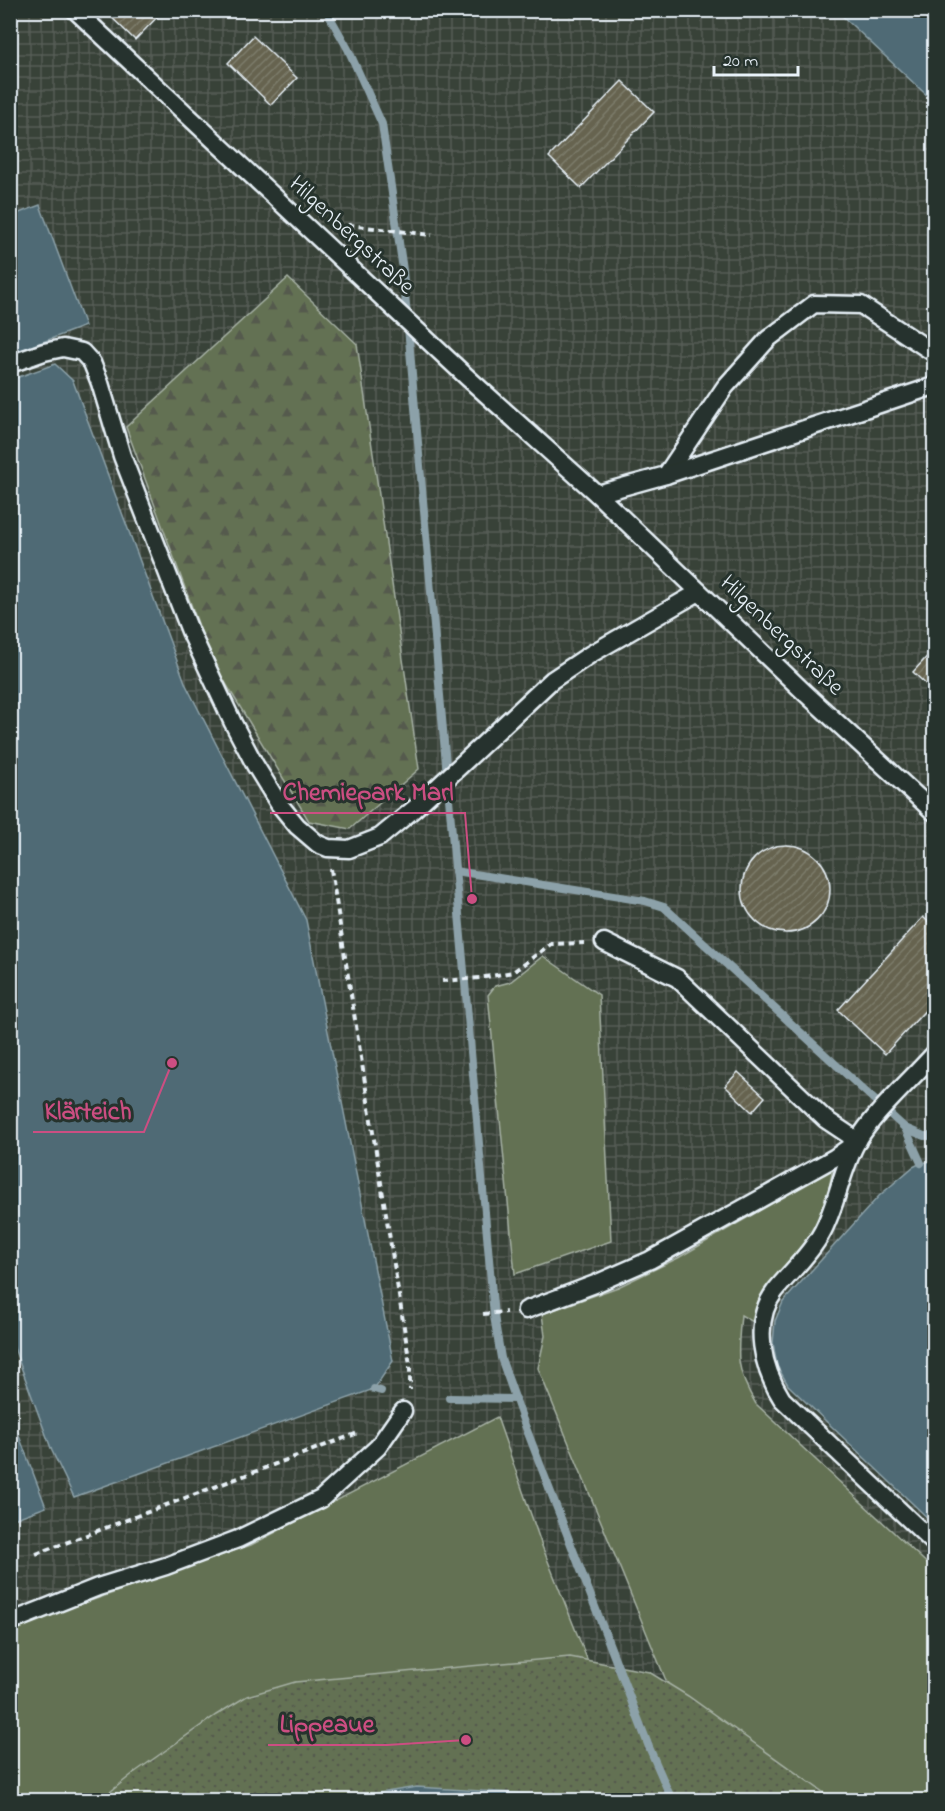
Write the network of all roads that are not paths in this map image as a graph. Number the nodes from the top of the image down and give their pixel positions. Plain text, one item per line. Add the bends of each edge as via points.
1 (75, 10) edge
2 (934, 353) edge
3 (10, 364) edge
4 (934, 386) edge
5 (666, 475) junction
6 (597, 494) junction
7 (699, 591) junction
8 (934, 812) edge
9 (604, 942) road end
10 (932, 1061) edge
11 (858, 1141) junction
12 (518, 1311) road end
13 (403, 1411) road end
14 (934, 1543) edge
15 (10, 1622) edge

1 - 6 lane, Hilgenbergstraße
2 - 5 lane via 861,305 814,304 768,339 725,387
3 - 7 lane via 63,348 82,352 92,363 122,456 190,631 233,723 279,804 297,826 328,848 349,849 380,837 552,680
4 - 5 lane
5 - 6 lane
6 - 7 lane, Hilgenbergstraße
7 - 8 lane, Hilgenbergstraße
9 - 11 lane via 676,978 825,1119
10 - 11 lane
11 - 12 lane via 650,1260
11 - 14 lane via 822,1234 773,1294 763,1319 762,1348 771,1381 782,1399
13 - 15 lane via 378,1447 321,1499 238,1539

